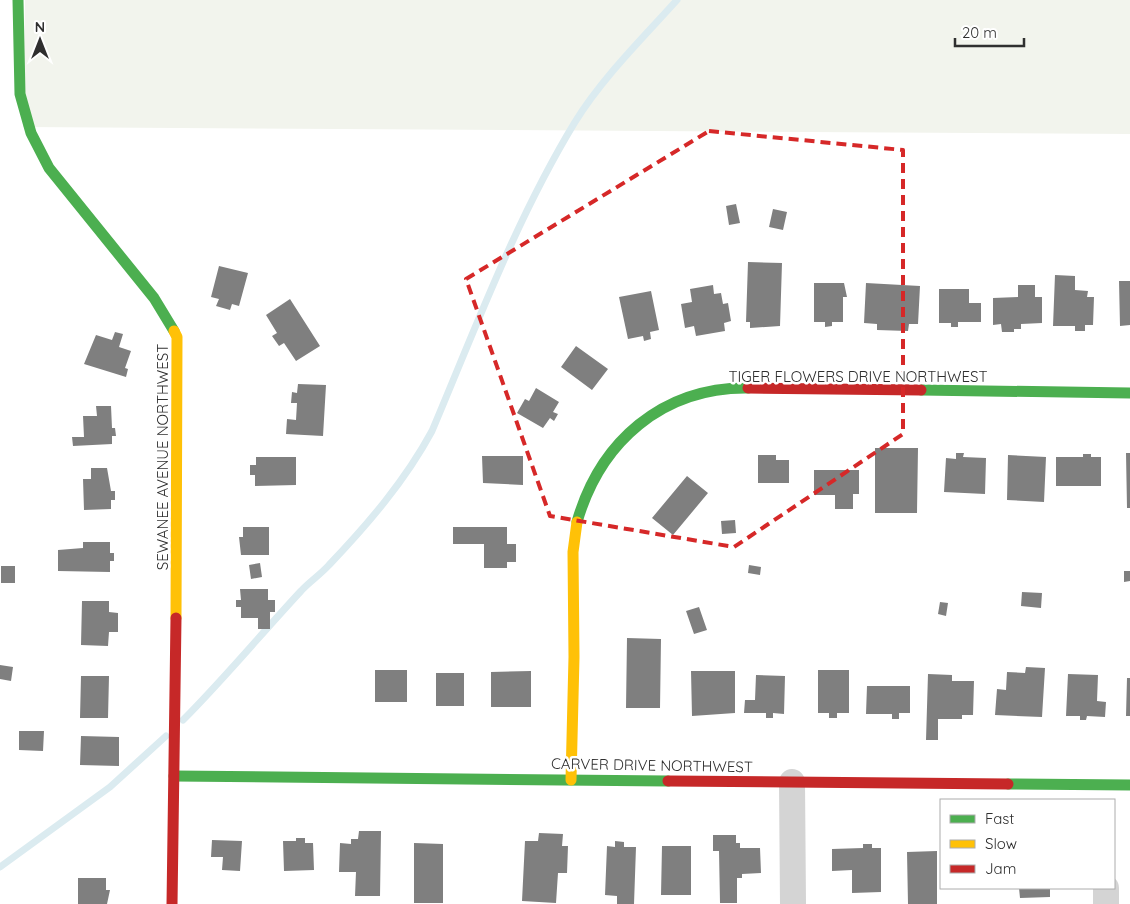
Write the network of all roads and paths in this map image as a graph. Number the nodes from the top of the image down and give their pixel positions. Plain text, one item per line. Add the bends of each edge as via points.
1 (18, 0) edge
2 (1130, 393) edge
3 (174, 776) junction
4 (571, 780) junction
5 (792, 782) junction
6 (1114, 790) edge
7 (1106, 889) edge
8 (172, 904) edge
9 (793, 904) edge
10 (1106, 904) edge

1 - 3 street, SEWANEE AVENUE NORTHWEST via 20,94 31,132 49,168 154,298 177,337
2 - 4 street, TIGER FLOWERS DRIVE NORTHWEST via 741,388 689,397 657,411 625,436 601,465 582,504 573,550
3 - 4 street, CARVER DRIVE NORTHWEST
3 - 8 street, SEWANEE AVENUE NORTHWEST
4 - 5 street, CARVER DRIVE NORTHWEST
5 - 6 street, CARVER DRIVE NORTHWEST
5 - 9 street
7 - 10 street

